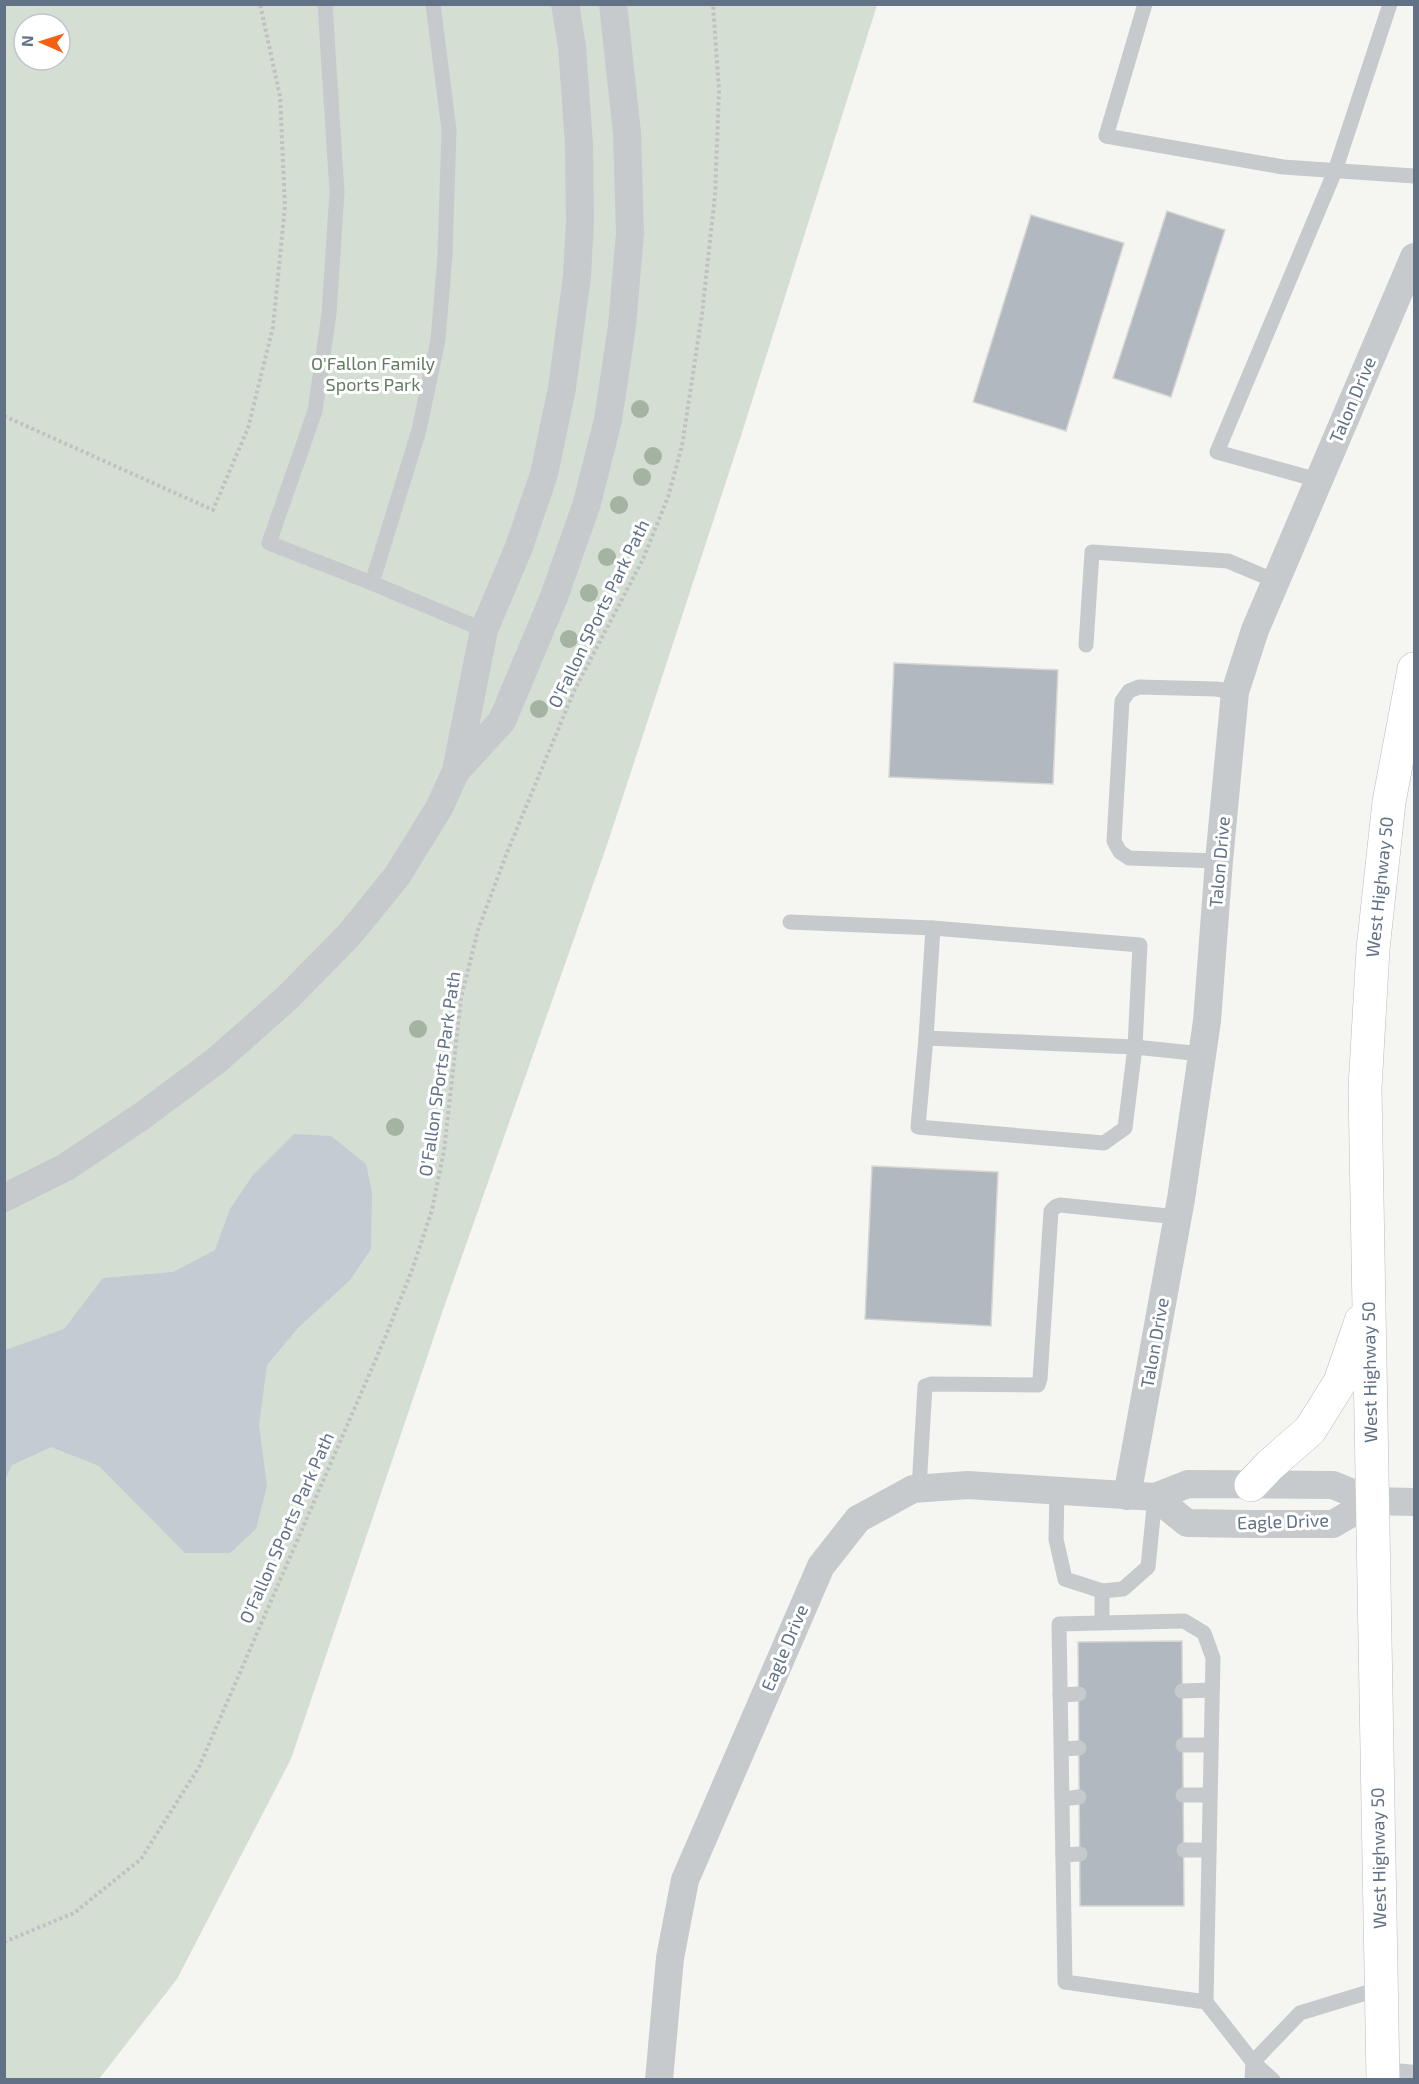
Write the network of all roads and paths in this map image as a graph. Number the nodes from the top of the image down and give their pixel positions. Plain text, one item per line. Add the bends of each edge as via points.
1 (260, 4) edge
2 (325, 4) edge
3 (433, 4) edge
4 (565, 4) edge
5 (613, 4) edge
6 (712, 4) edge
7 (1145, 4) edge
8 (1390, 4) edge
9 (1335, 171) junction
10 (1414, 176) edge
11 (1414, 257) edge
12 (4, 416) edge
13 (1318, 480) junction
14 (1275, 581) junction
15 (372, 582) junction
16 (484, 630) junction
17 (1086, 645) dead end
18 (1414, 669) edge
19 (1235, 692) junction
20 (456, 771) junction
21 (1219, 861) junction
22 (790, 922) dead end
23 (933, 928) junction
24 (926, 1038) junction
25 (1135, 1047) junction
26 (1202, 1054) junction
27 (4, 1198) edge
28 (1178, 1217) junction
29 (1368, 1299) junction
30 (1251, 1485) junction
31 (919, 1489) junction
32 (1057, 1491) junction
33 (1127, 1496) junction
34 (1155, 1497) junction
35 (1372, 1501) junction
36 (1414, 1502) edge
37 (1102, 1591) junction
38 (1102, 1622) junction
39 (1212, 1690) junction
40 (1182, 1691) dead end
41 (1079, 1694) dead end
42 (1060, 1695) junction
43 (1183, 1745) dead end
44 (1211, 1745) junction
45 (1079, 1748) dead end
46 (1062, 1749) junction
47 (1183, 1795) dead end
48 (1210, 1795) junction
49 (1079, 1797) dead end
50 (1062, 1799) junction
51 (1184, 1850) dead end
52 (1209, 1850) junction
53 (1080, 1854) dead end
54 (1064, 1855) junction
55 (4, 1942) edge
56 (1382, 1988) junction
57 (1206, 2002) junction
58 (1253, 2062) junction
59 (1394, 2078) edge
60 (658, 2079) edge
61 (1252, 2079) edge
62 (1273, 2079) edge

1 - 12 path via 280,96 285,206 273,327 248,428 213,510
2 - 15 lane via 337,192 329,314 315,411 269,543
3 - 15 lane via 449,130 438,340 419,430
4 - 16 street via 579,145 577,276 562,388 544,474
5 - 20 street via 627,133 630,233 608,420 587,503 554,597 502,721
6 - 55 path, O'Fallon SPorts Park Path via 719,91 715,195 682,446 668,497 643,559 574,691 478,930 461,998 444,1150 432,1210 412,1270 199,1767 141,1859 74,1913
7 - 9 lane via 1106,136 1283,167
8 - 9 lane
9 - 10 lane
9 - 13 lane via 1218,452
11 - 13 street, Talon Drive
13 - 14 street, Talon Drive
14 - 17 lane via 1228,561 1092,552
14 - 19 street, Talon Drive via 1254,630
15 - 16 lane
16 - 20 street
18 - 29 main road, West Highway 50 via 1389,802 1373,949 1365,1088
19 - 21 street, Talon Drive
19 - 21 lane via 1139,687 1129,691 1122,701 1114,841 1120,852 1129,858
20 - 27 street via 439,808 397,876 350,935 287,998 217,1060 142,1116 66,1167
21 - 26 street, Talon Drive
22 - 23 lane
23 - 24 lane
23 - 25 lane via 1140,945
24 - 25 lane
24 - 25 lane via 918,1126 1104,1143 1125,1128
25 - 26 lane
26 - 28 street, Talon Drive
28 - 31 lane via 1055,1207 1038,1384 925,1386
28 - 33 street, Talon Drive
29 - 30 main road via 1340,1382 1310,1430
29 - 35 main road, West Highway 50
30 - 34 street, Eagle Drive via 1188,1484
30 - 35 street, Eagle Drive via 1334,1485
31 - 32 street, Eagle Drive via 968,1485
31 - 60 street, Eagle Drive via 912,1489 858,1519 821,1566 685,1881 670,1958
32 - 33 street, Eagle Drive
32 - 37 lane via 1056,1539 1065,1579
33 - 34 street, Eagle Drive
34 - 35 street, Eagle Drive via 1187,1523 1333,1524
34 - 37 lane via 1148,1567 1123,1588
35 - 36 street
35 - 56 main road, West Highway 50
37 - 38 lane
38 - 39 lane via 1184,1621 1204,1633 1213,1658
38 - 42 lane via 1059,1624
39 - 40 lane
39 - 44 lane
41 - 42 lane
42 - 46 lane
43 - 44 lane
44 - 48 lane
45 - 46 lane
46 - 50 lane
47 - 48 lane
48 - 52 lane
49 - 50 lane
50 - 54 lane
51 - 52 lane
52 - 57 lane
53 - 54 lane
54 - 57 lane via 1065,1982
56 - 58 lane via 1300,2013
56 - 59 main road, West Highway 50
57 - 58 lane
58 - 61 lane
58 - 62 lane

